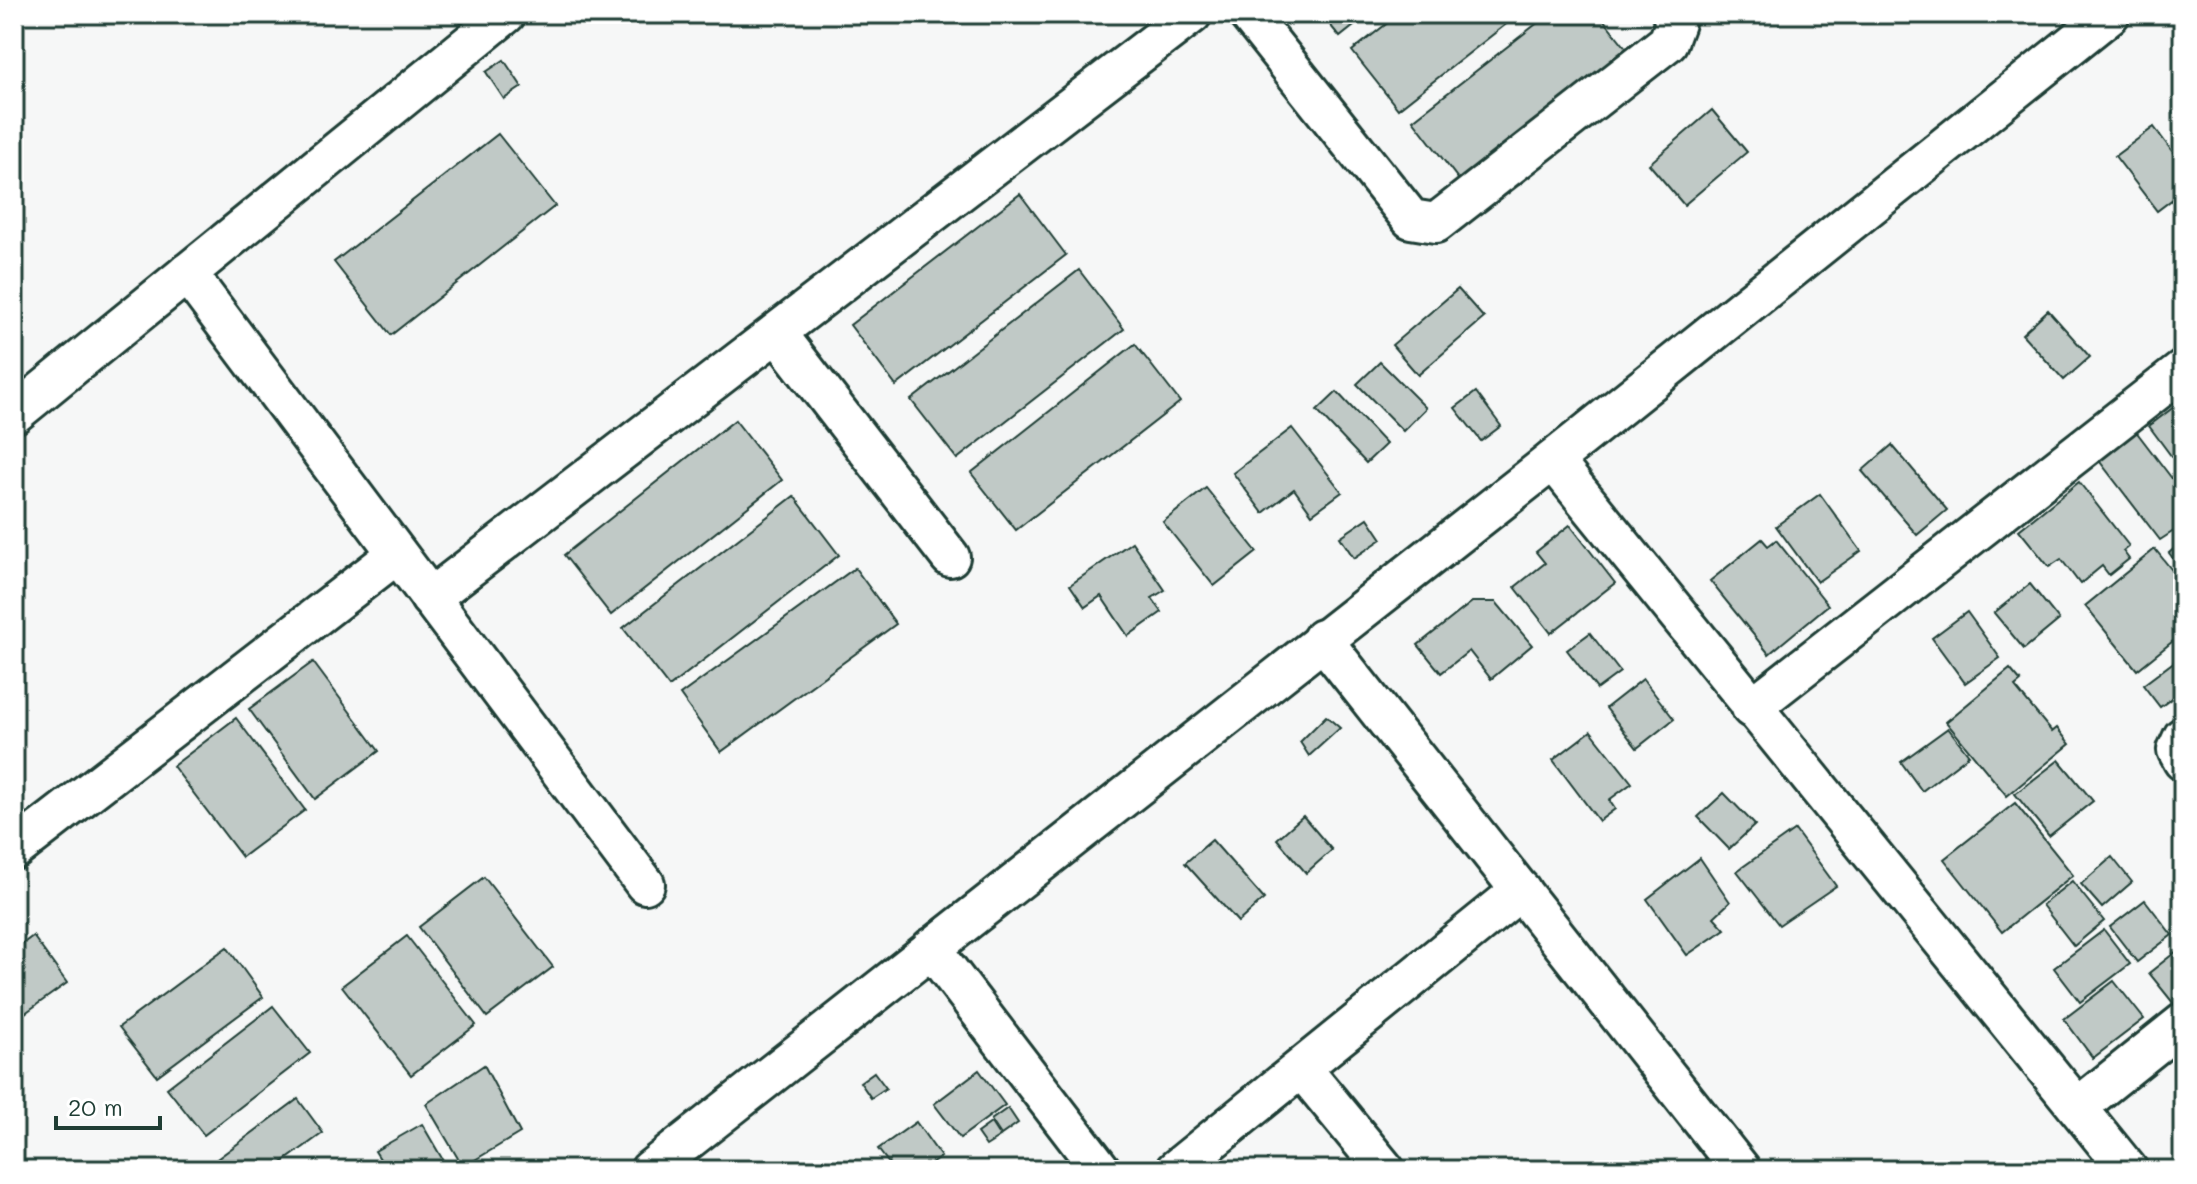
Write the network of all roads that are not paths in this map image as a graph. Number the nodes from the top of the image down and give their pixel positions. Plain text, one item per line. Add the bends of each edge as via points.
1 (506, 14) edge
2 (1192, 14) edge
3 (1248, 14) edge
4 (1672, 14) edge
5 (2110, 14) edge
6 (187, 273) junction
7 (777, 333) junction
8 (2183, 370) edge
9 (14, 414) edge
10 (1553, 460) junction
11 (397, 554) junction
12 (950, 557) dead end
13 (430, 598) junction
14 (1322, 639) junction
15 (1751, 708) junction
16 (2183, 737) edge
17 (2183, 761) edge
18 (14, 850) edge
19 (645, 884) dead end
20 (1521, 890) junction
21 (931, 948) junction
22 (2183, 1023) edge
23 (1303, 1070) junction
24 (2078, 1107) junction
25 (650, 1170) edge
26 (1101, 1170) edge
27 (1175, 1170) edge
28 (1385, 1170) edge
29 (1741, 1170) edge
30 (2128, 1170) edge

1 - 6 street
2 - 7 street
3 - 4 street via 1411,219 1436,223 1668,42 1675,23
5 - 10 street
6 - 9 street
6 - 11 street
7 - 12 street
7 - 13 street
8 - 15 street
10 - 14 street
10 - 15 street
11 - 13 street
11 - 18 street
13 - 19 street
14 - 20 street
14 - 21 street
15 - 24 street
16 - 17 street via 2177,750
20 - 23 street
20 - 29 street
21 - 25 street
21 - 26 street
22 - 24 street
23 - 27 street
23 - 28 street
24 - 30 street

